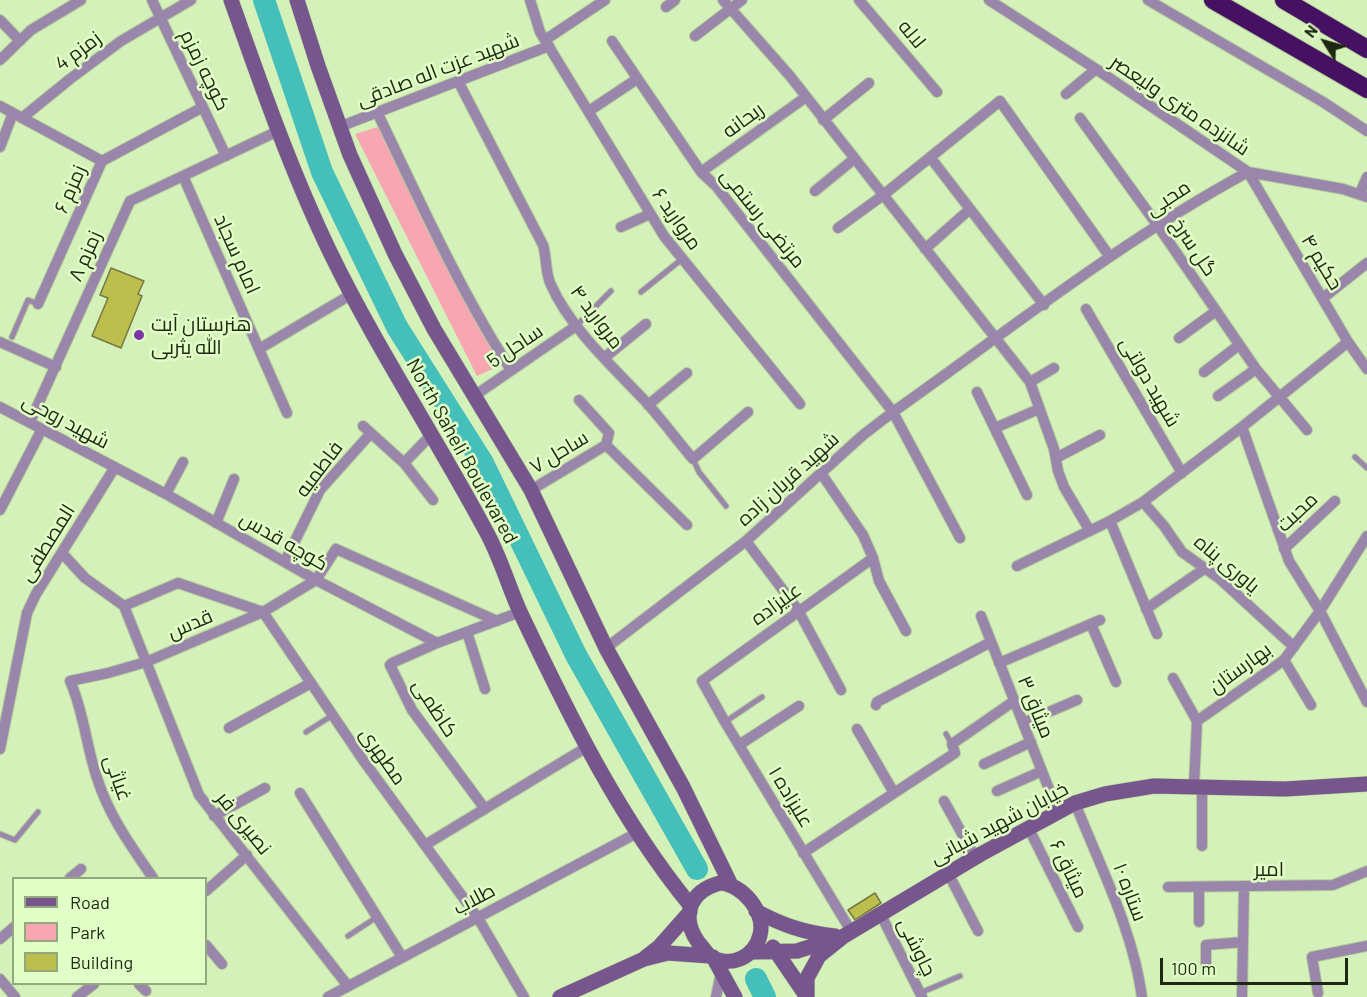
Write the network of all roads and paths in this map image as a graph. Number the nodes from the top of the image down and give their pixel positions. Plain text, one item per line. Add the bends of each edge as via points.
1 (81, 0) edge
2 (152, 0) edge
3 (191, 0) edge
4 (231, 0) edge
5 (297, 0) edge
6 (530, 0) edge
7 (605, 0) edge
8 (675, 0) edge
9 (723, 0) edge
10 (742, 0) edge
11 (860, 0) edge
12 (989, 0) edge
13 (1148, 0) edge
14 (1213, 0) edge
15 (1284, 0) edge
16 (666, 7) dead end
17 (731, 9) junction
18 (160, 18) junction
19 (0, 20) edge
20 (695, 36) dead end
21 (20, 41) junction
22 (612, 41) dead end
23 (547, 43) junction
24 (1367, 49) edge
25 (0, 60) edge
26 (1096, 69) junction
27 (637, 78) junction
28 (458, 81) junction
29 (869, 83) dead end
30 (1367, 88) edge
31 (937, 92) dead end
32 (1066, 94) dead end
33 (806, 97) junction
34 (0, 106) edge
35 (203, 107) junction
36 (589, 111) junction
37 (376, 112) junction
38 (17, 116) junction
39 (1080, 118) dead end
40 (823, 120) junction
41 (339, 127) junction
42 (278, 131) junction
43 (1367, 131) edge
44 (0, 147) edge
45 (226, 156) junction
46 (930, 158) junction
47 (854, 159) junction
48 (102, 161) junction
49 (701, 172) junction
50 (1248, 172) junction
51 (183, 176) junction
52 (1367, 177) edge
53 (815, 191) dead end
54 (1363, 195) edge
55 (882, 196) junction
56 (970, 209) junction
57 (650, 214) junction
58 (1158, 226) junction
59 (621, 227) dead end
60 (838, 228) dead end
61 (925, 249) junction
62 (1110, 257) junction
63 (682, 259) junction
64 (1367, 263) edge
65 (610, 291) dead end
66 (641, 292) dead end
67 (352, 294) junction
68 (1323, 298) junction
69 (38, 304) joint
70 (1044, 305) junction
71 (1086, 309) dead end
72 (1216, 311) junction
73 (646, 324) dead end
74 (576, 326) junction
75 (12, 337) dead end
76 (1179, 338) dead end
77 (996, 339) junction
78 (0, 342) edge
79 (1348, 342) junction
80 (1239, 345) junction
81 (259, 349) junction
82 (604, 358) junction
83 (56, 367) junction
84 (1054, 368) dead end
85 (1256, 369) junction
86 (1367, 369) edge
87 (511, 370) junction
88 (1204, 372) dead end
89 (687, 373) dead end
90 (1030, 382) junction
91 (977, 392) dead end
92 (474, 396) junction
93 (1218, 396) dead end
94 (1279, 397) junction
95 (579, 400) dead end
96 (800, 404) dead end
97 (648, 405) junction
98 (0, 407) edge
99 (1040, 409) junction
100 (748, 412) dead end
101 (892, 412) junction
102 (287, 413) dead end
103 (30, 422) junction
104 (1242, 427) junction
105 (995, 428) junction
106 (42, 429) junction
107 (1308, 430) dead end
108 (431, 435) junction
109 (1100, 435) dead end
110 (606, 445) junction
111 (1355, 457) dead end
112 (1056, 458) junction
113 (693, 459) junction
114 (183, 462) dead end
115 (404, 463) junction
116 (115, 467) junction
117 (1367, 468) edge
118 (821, 473) junction
119 (1182, 473) junction
120 (234, 479) dead end
121 (531, 490) junction
122 (166, 494) junction
123 (1027, 495) dead end
124 (433, 500) dead end
125 (1335, 501) dead end
126 (1143, 502) junction
127 (726, 506) dead end
128 (0, 510) edge
129 (1110, 521) junction
130 (216, 523) junction
131 (687, 525) dead end
132 (1090, 531) junction
133 (1367, 536) edge
134 (960, 538) dead end
135 (746, 540) junction
136 (1284, 549) junction
137 (62, 553) junction
138 (873, 558) junction
139 (285, 561) junction
140 (1017, 566) dead end
141 (1204, 569) junction
142 (316, 580) junction
143 (124, 606) junction
144 (1146, 609) junction
145 (798, 610) junction
146 (1320, 611) junction
147 (263, 612) junction
148 (520, 612) junction
149 (981, 616) dead end
150 (498, 621) junction
151 (467, 632) junction
152 (906, 632) dead end
153 (1156, 634) dead end
154 (437, 642) junction
155 (991, 642) junction
156 (1294, 647) junction
157 (606, 648) junction
158 (1284, 660) junction
159 (146, 662) junction
160 (999, 663) junction
161 (1173, 678) dead end
162 (70, 681) joint
163 (702, 681) joint
164 (1116, 682) dead end
165 (311, 683) junction
166 (485, 689) dead end
167 (841, 690) dead end
168 (762, 697) dead end
169 (1077, 700) dead end
170 (1014, 701) junction
171 (1367, 702) edge
172 (876, 705) dead end
173 (1311, 705) dead end
174 (799, 706) dead end
175 (333, 715) junction
176 (1197, 721) junction
177 (725, 722) junction
178 (1023, 723) junction
179 (229, 728) dead end
180 (857, 729) dead end
181 (306, 732) dead end
182 (1031, 742) junction
183 (739, 745) junction
184 (587, 747) junction
185 (0, 749) edge
186 (984, 764) dead end
187 (1042, 771) junction
188 (1367, 784) edge
189 (1198, 786) junction
190 (265, 788) dead end
191 (997, 791) dead end
192 (300, 793) dead end
193 (894, 793) junction
194 (944, 801) dead end
195 (1076, 803) junction
196 (485, 809) junction
197 (38, 812) dead end
198 (1058, 812) junction
199 (214, 816) junction
200 (1028, 827) junction
201 (637, 833) junction
202 (0, 834) edge
203 (425, 844) junction
204 (1202, 846) dead end
205 (803, 853) junction
206 (247, 855) junction
207 (975, 857) junction
208 (81, 869) dead end
209 (1367, 871) edge
210 (948, 873) junction
211 (72, 877) edge
212 (152, 877) edge
213 (730, 884) junction
214 (1168, 887) dead end
215 (1199, 887) junction
216 (1244, 887) junction
217 (207, 890) edge
218 (690, 909) junction
219 (756, 911) junction
220 (880, 913) junction
221 (377, 917) junction
222 (478, 918) junction
223 (1199, 922) dead end
224 (1078, 927) dead end
225 (12, 929) edge
226 (978, 931) dead end
227 (762, 932) junction
228 (847, 934) junction
229 (348, 936) dead end
230 (0, 939) edge
231 (1243, 942) junction
232 (207, 946) edge
233 (1367, 946) edge
234 (753, 952) junction
235 (777, 952) junction
236 (712, 956) junction
237 (402, 957) junction
238 (644, 959) junction
239 (222, 964) dead end
240 (1206, 965) dead end
241 (720, 973) junction
242 (960, 976) dead end
243 (0, 979) edge
244 (93, 985) edge
245 (348, 986) junction
246 (580, 993) edge
247 (1318, 993) dead end
248 (921, 995) edge
249 (15, 997) edge
250 (77, 997) edge
251 (328, 997) edge
252 (524, 997) edge
253 (560, 997) edge
254 (716, 997) edge
255 (735, 997) edge
256 (807, 997) edge
257 (1142, 997) edge
258 (1242, 997) edge

1 - 21 street
2 - 18 street, کوچه زمزم
3 - 18 street, زمزم 4
4 - 42 main road, North Saheli Boulevared
5 - 41 main road, North Saheli Boulevared
6 - 23 street, مروارید ۶
7 - 23 street, شهید عزت اله صادقی
8 - 16 street
9 - 17 street
10 - 17 street
11 - 31 street, لاله
12 - 26 street, شانزده متری ولیعصر
13 - 43 street
14 - 30 highway
15 - 24 highway
17 - 20 street
17 - 33 street
18 - 35 street, کوچه زمزم
18 - 38 street, زمزم 4
19 - 21 street
21 - 25 street
22 - 27 street, مرتضی رستمی
23 - 28 street, شهید عزت اله صادقی
23 - 36 street, مروارید ۶
26 - 32 street
26 - 50 street, شانزده متری ولیعصر
27 - 36 street
27 - 49 street, مرتضی رستمی
28 - 37 street, شهید عزت اله صادقی
28 - 74 street, مروارید ۴ via 543,245 550,284
29 - 40 street
33 - 40 street
33 - 49 street, ریحانه
34 - 38 street
35 - 45 street, کوچه زمزم
35 - 48 street, زمزم ۶
36 - 57 street, مروارید ۶
37 - 41 street, شهید عزت اله صادقی
37 - 87 street via 451,264
38 - 44 street
38 - 48 street
39 - 58 street, گل سرخ
40 - 47 street
41 - 92 main road, North Saheli Boulevared via 415,292
42 - 45 street, زمزم ۸
42 - 67 main road, North Saheli Boulevared
45 - 51 street, زمزم ۸
46 - 55 street
46 - 56 street
46 - 62 street via 1000,101
47 - 53 street
47 - 55 street
48 - 69 street, زمزم ۶
49 - 101 street, مرتضی رستمی via 716,186
50 - 54 street, شانزده متری ولیعصر
50 - 58 street, محبی
50 - 68 street, حکیم ۴
51 - 81 street, امام سجاد
51 - 83 street, زمزم ۸ via 130,201
52 - 54 street
55 - 60 street
55 - 61 street
56 - 61 street
56 - 70 street
57 - 59 street
57 - 63 street, مروارید ۶
58 - 62 street, محبی
58 - 72 street, گل سرخ
61 - 77 street
62 - 70 street, محبی
63 - 66 lane
63 - 96 street, مروارید ۶
64 - 68 street
65 - 74 lane
67 - 81 street
67 - 108 main road, North Saheli Boulevared
68 - 79 street, حکیم ۴
69 - 75 lane via 28,300
70 - 77 street, شهید قربان زاده
71 - 119 street, شهید دولتی
72 - 76 street
72 - 80 street, گل سرخ
73 - 82 street
74 - 82 street, مروارید ۴
74 - 87 street, ساحل 5
77 - 90 street
77 - 101 street, شهید قربان زاده
78 - 83 street
79 - 86 street, حکیم ۴
79 - 94 street
80 - 85 street, گل سرخ
80 - 88 street
81 - 102 street, امام سجاد
82 - 97 street, مروارید ۴
83 - 103 street, زمزم ۸
84 - 90 street
85 - 93 street
85 - 94 street, گل سرخ
87 - 92 street, ساحل 5
89 - 97 street
90 - 99 street
91 - 105 street
92 - 121 main road, North Saheli Boulevared
94 - 104 street
94 - 107 street, گل سرخ
95 - 110 street via 609,433
97 - 113 street, مروارید ۴
98 - 103 street, شهید روحی
99 - 105 street
99 - 112 street
100 - 113 street
101 - 118 street, شهید قربان زاده
101 - 134 street, مرتضی رستمی
103 - 106 street, شهید روحی
104 - 119 street
104 - 136 street
105 - 123 street
106 - 116 street, شهید روحی
106 - 128 street
108 - 115 street
108 - 148 main road, North Saheli Boulevared via 489,536
109 - 112 street
110 - 121 street, ساحل ۷
110 - 131 street
111 - 117 lane
112 - 132 street via 1064,487
113 - 127 lane
114 - 122 street
115 - 124 street
115 - 139 street, فاطمیه via 367,429 320,490
116 - 122 street, کوچه قدس
116 - 137 street, المصطفی
118 - 135 street, شهید قربان زاده
118 - 138 street via 863,535
119 - 126 street
120 - 130 street
121 - 157 main road, North Saheli Boulevared
122 - 130 street, کوچه قدس
125 - 136 street, محبت
126 - 129 street
126 - 141 street, یاوری پناه via 1182,552
129 - 132 street
129 - 144 street
130 - 139 street, کوچه قدس
132 - 140 street
133 - 146 street, بهارستان
135 - 145 street
135 - 157 street, شهید قربان زاده
136 - 146 street
137 - 143 street via 85,578
137 - 185 street, المصطفی via 27,613
138 - 145 street, علیزاده
138 - 152 street via 879,581
139 - 142 street, کوچه قدس
141 - 144 street
141 - 156 street, یاوری پناه
142 - 147 street, قدس
142 - 150 street via 336,549
142 - 154 street, کوچه قدس
143 - 147 street via 178,583
143 - 159 street, نصیری فر
144 - 153 street
145 - 163 street, علیزاده
145 - 167 street
146 - 156 street, بهارستان
146 - 171 street
147 - 159 street, قدس
147 - 165 street, مطهری
148 - 150 street
148 - 184 main road, North Saheli Boulevared
149 - 155 street, میثاق ۳
150 - 151 street
151 - 154 street
151 - 166 street
154 - 196 street, کاظمی via 392,663 390,669 412,710
155 - 160 street, میثاق ۳
155 - 172 street
156 - 158 street, بهارستان
157 - 213 main road, North Saheli Boulevared via 683,787
158 - 173 street
158 - 176 street, بهارستان
159 - 162 street, قدس
159 - 199 street, نصیری فر via 193,785
160 - 164 street via 1096,622
160 - 170 street, میثاق ۳
161 - 176 street
162 - 212 street, غیاثی via 104,798 114,821
163 - 177 street, علیزاده ۱
165 - 175 street, مطهری
165 - 179 street
168 - 177 lane
169 - 178 street
170 - 178 street, میثاق ۳
170 - 193 street via 949,739 955,753
174 - 183 street
175 - 181 lane
175 - 203 street, مطهری
176 - 189 street
177 - 183 street, علیزاده ۱
178 - 182 street, میثاق ۳
180 - 193 street
182 - 186 street
182 - 187 street, میثاق ۳
183 - 205 street, علیزاده ۱
184 - 196 street
184 - 201 main road, North Saheli Boulevared
187 - 191 street
187 - 198 street, میثاق ۳
188 - 189 main road, خیابان شهید شبانی via 1285,789
189 - 195 main road, خیابان شهید شبانی via 1132,788
189 - 204 street
190 - 199 street
192 - 221 street
193 - 205 street
194 - 207 street
195 - 198 main road, خیابان شهید شبانی
195 - 257 street, ستاره ۱۰ via 1127,934
196 - 203 street
197 - 202 lane via 15,840
198 - 200 main road, خیابان شهید شبانی
199 - 206 street, نصیری فر
200 - 207 main road, خیابان شهید شبانی
200 - 224 street, میثاق ۶
201 - 218 main road, North Saheli Boulevared
201 - 222 street, طلاب
203 - 222 street, مطهری
205 - 228 street, علیزاده ۱
206 - 217 street
206 - 245 street, نصیری فر
207 - 210 main road, خیابان شهید شبانی
208 - 211 street
209 - 216 street, امیر via 1333,885
210 - 220 main road, خیابان شهید شبانی
210 - 226 street
213 - 218 main road via 711,885 697,895
213 - 219 main road via 742,891
214 - 215 street, امیر
215 - 216 street, امیر
215 - 223 street
216 - 231 street
218 - 236 main road via 694,936
218 - 238 main road
219 - 227 main road
219 - 228 main road via 812,934
220 - 228 main road, خیابان شهید شبانی
220 - 248 street, چاوشی
221 - 229 lane
221 - 237 street
222 - 237 street, طلاب
222 - 252 street, مطهری
225 - 230 street
227 - 234 main road
227 - 235 main road
228 - 235 main road, خیابان شهید شبانی via 797,951
228 - 256 main road, خیابان شهید شبانی via 819,956 807,978
231 - 240 street via 1206,945
231 - 258 street
232 - 239 street
233 - 247 street via 1312,957
234 - 235 main road, خیابان شهید شبانی
234 - 236 main road via 741,960 726,962
235 - 256 main road
236 - 238 main road via 668,953
236 - 241 main road
237 - 245 street, طلاب
238 - 246 main road
241 - 254 street
241 - 255 main road
242 - 248 lane
243 - 249 street
244 - 250 street
245 - 251 street, طلاب
246 - 253 main road

